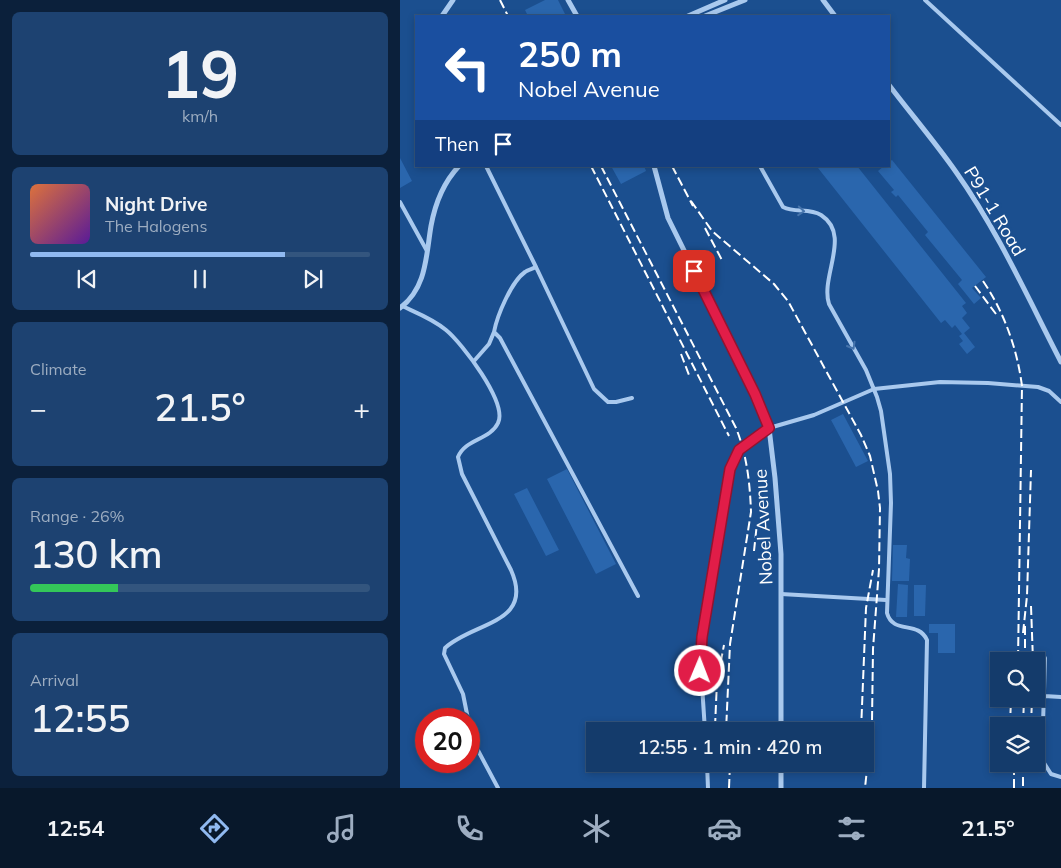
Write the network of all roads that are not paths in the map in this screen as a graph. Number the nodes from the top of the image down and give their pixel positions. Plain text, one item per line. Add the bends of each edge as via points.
1 (454, 0) edge
2 (568, 0) edge
3 (725, 0) edge
4 (745, 0) edge
5 (823, 0) edge
6 (925, 0) edge
7 (443, 15) edge
8 (577, 15) edge
9 (690, 15) edge
10 (708, 15) edge
11 (834, 15) edge
12 (890, 86) edge
13 (1061, 125) edge
14 (458, 167) edge
15 (486, 167) edge
16 (654, 167) edge
17 (761, 167) edge
18 (400, 202) edge
19 (428, 252) junction
20 (536, 267) junction
21 (401, 307) edge
22 (494, 332) junction
23 (474, 361) junction
24 (1061, 362) edge
25 (874, 389) junction
26 (632, 398) dead end
27 (1061, 402) edge
28 (769, 428) junction
29 (780, 594) junction
30 (638, 596) dead end
31 (886, 600) junction
32 (1046, 658) dead end
33 (1045, 677) edge
34 (1045, 696) edge
35 (1061, 697) edge
36 (1044, 707) edge
37 (466, 708) edge
38 (704, 722) edge
39 (781, 722) edge
40 (480, 754) edge
41 (707, 772) edge
42 (781, 772) edge
43 (1061, 777) edge
44 (498, 788) edge
45 (708, 788) edge
46 (781, 788) edge
47 (924, 788) edge

1 - 7 street
2 - 8 street
3 - 9 street
4 - 10 street
5 - 11 street
6 - 13 lane
12 - 24 street, P91-1 Road via 968,190 1010,261
14 - 19 street via 439,196
15 - 20 lane
16 - 28 street, Nobel Avenue via 668,218
17 -> 25 lane via 783,206 789,210 821,215 830,228 835,251 826,294
18 - 19 lane
19 - 21 street via 420,281 410,299
20 - 22 lane via 525,272 514,285
20 - 26 lane via 594,389 608,402
21 - 23 lane via 447,330
22 - 23 lane via 489,344
22 - 30 lane
23 - 37 lane via 497,405 499,421 489,433 460,451 458,463 515,579 517,593 511,610 502,617 446,648 444,654 463,694
25 - 27 lane via 940,382 988,383 1038,387 1049,391
25 - 28 lane via 814,416
25 - 31 lane via 881,411 890,474
28 - 29 street, Nobel Avenue via 778,511
28 - 38 lane via 739,450 730,469 700,654
29 - 31 lane
29 - 39 street, Nobel Avenue
31 - 47 lane via 889,619 899,626 919,630 927,640
32 - 33 lane
34 - 35 lane
36 - 43 lane via 1044,763 1050,774
40 - 44 lane
41 - 45 lane
42 - 46 street

